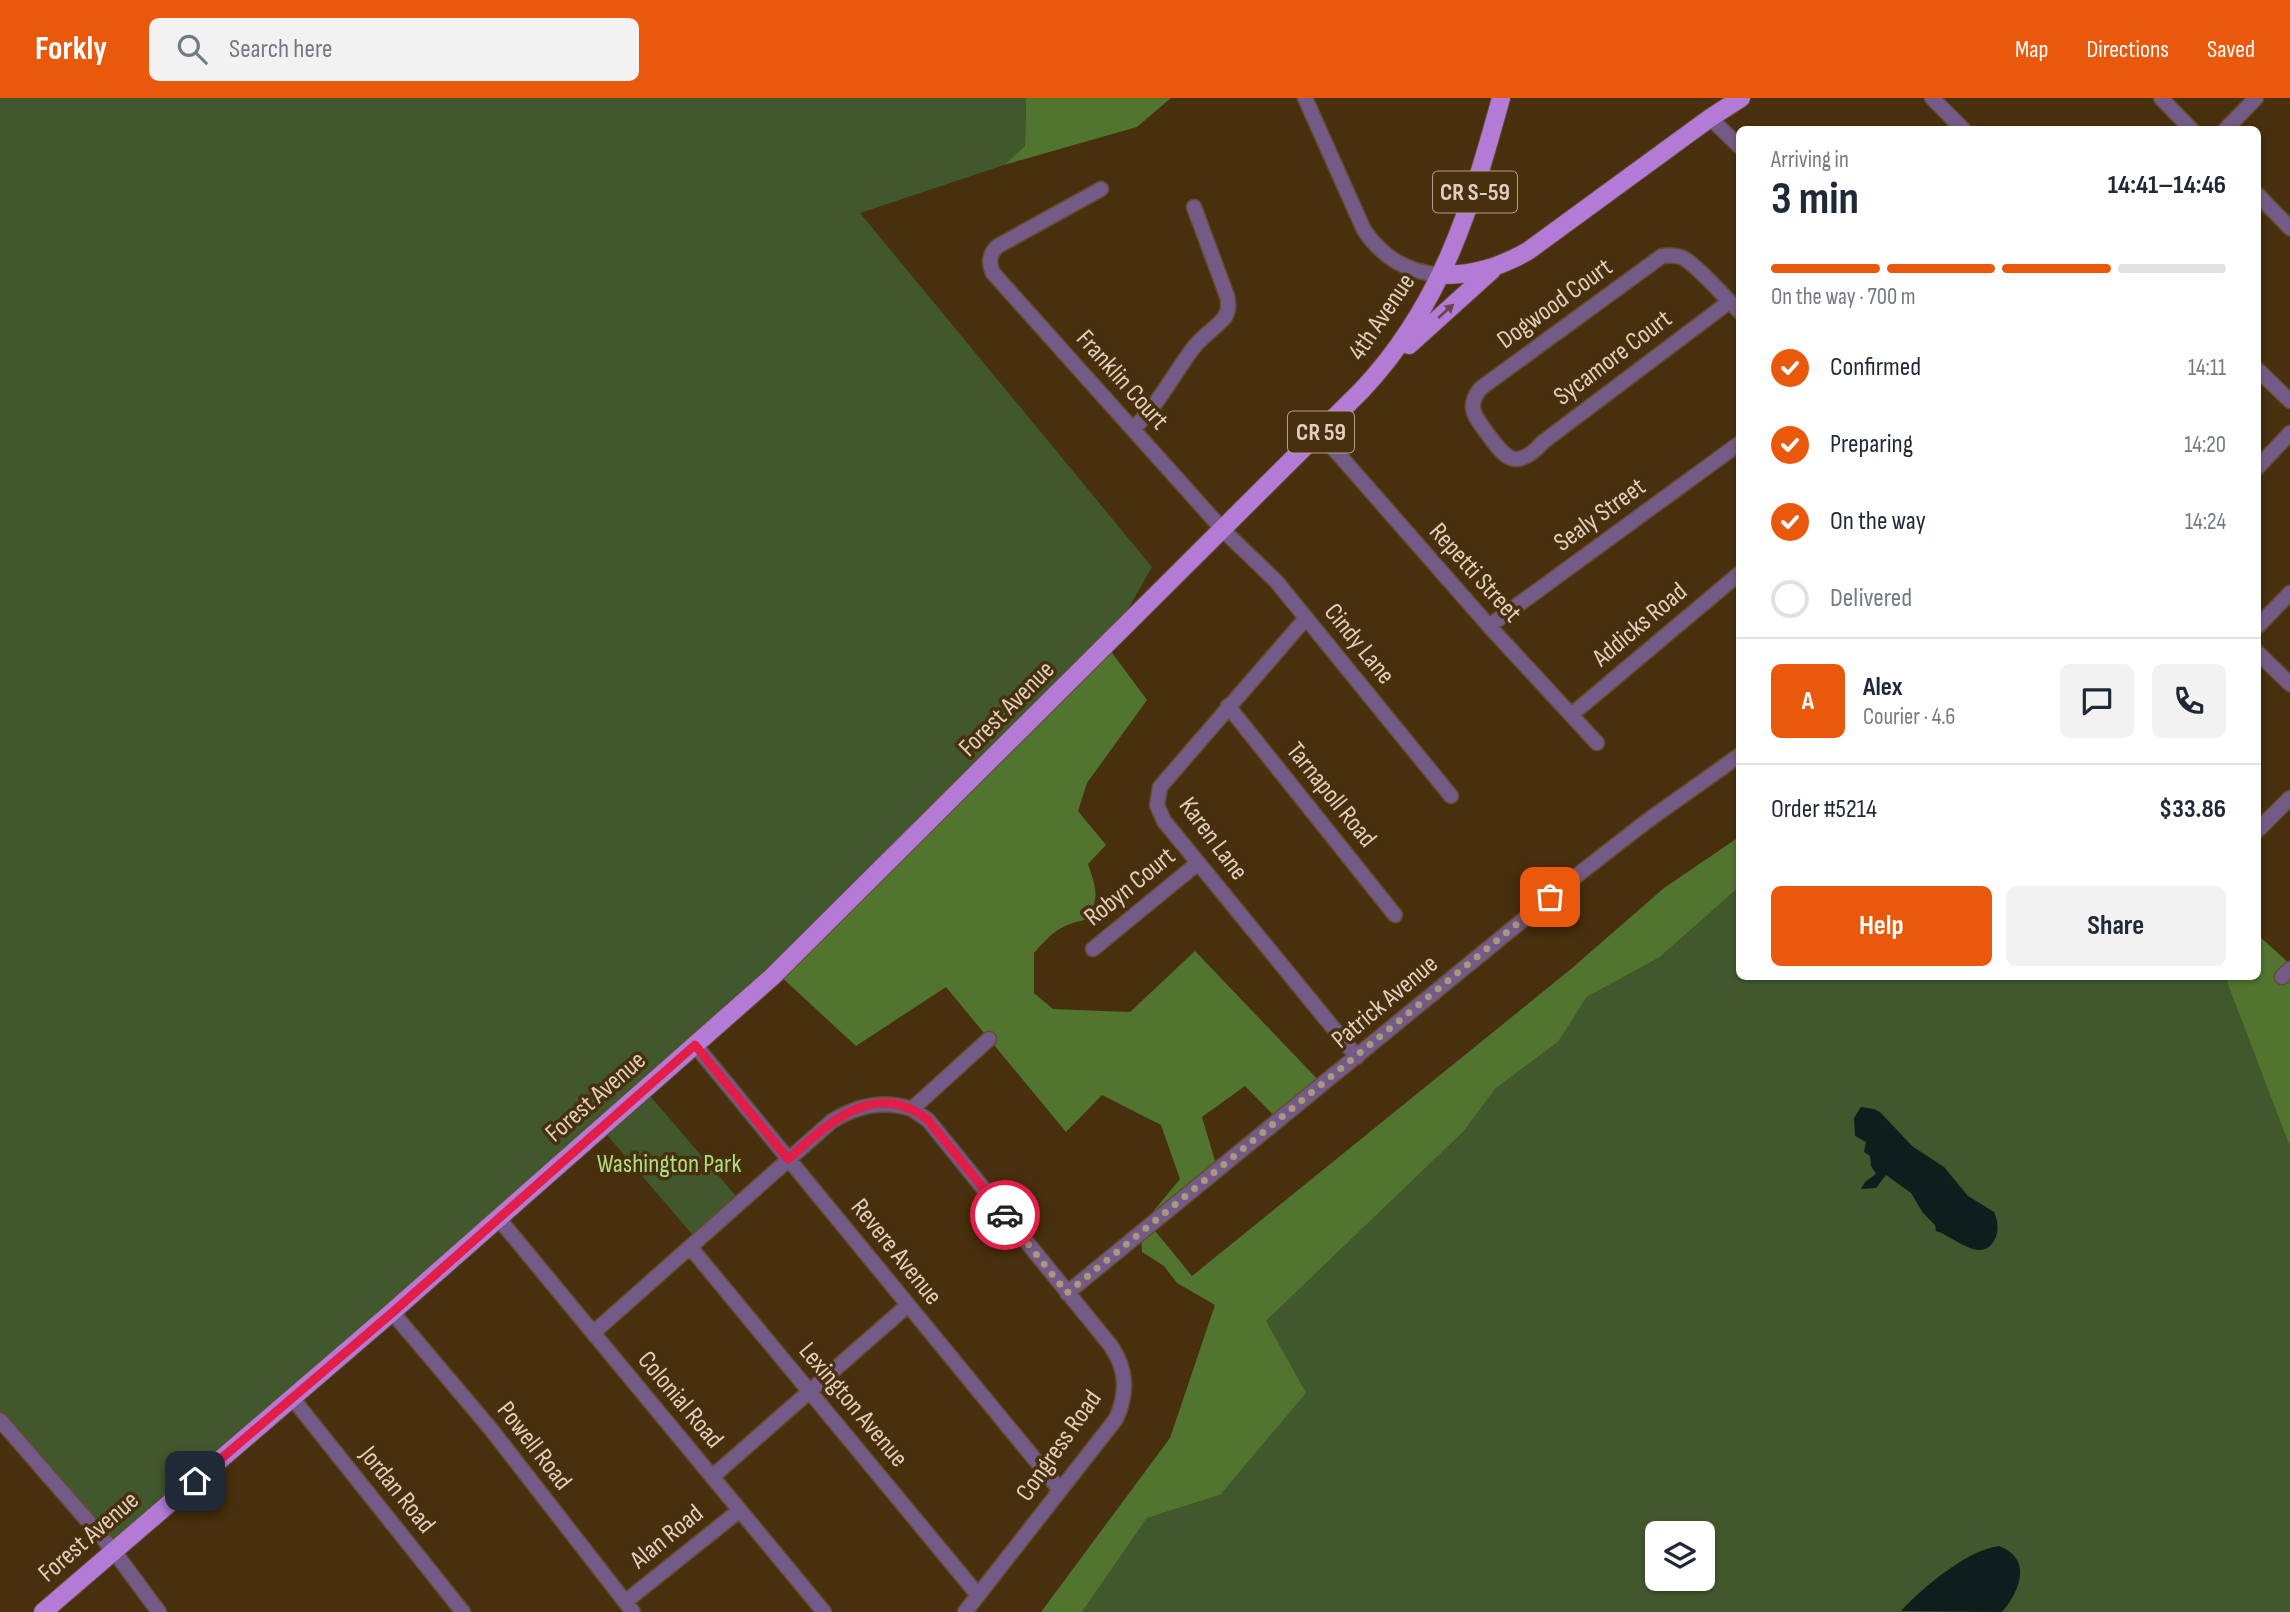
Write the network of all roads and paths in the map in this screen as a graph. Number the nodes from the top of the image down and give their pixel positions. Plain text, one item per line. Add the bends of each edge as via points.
1 (1305, 98) edge
2 (1501, 98) edge
3 (1741, 98) edge
4 (1932, 98) edge
5 (2161, 98) edge
6 (2256, 98) edge
7 (1710, 118) junction
8 (1960, 126) edge
9 (2188, 126) edge
10 (2229, 126) edge
11 (1736, 143) edge
12 (1101, 189) dead end
13 (2261, 198) edge
14 (1194, 207) dead end
15 (2290, 228) edge
16 (1495, 267) junction
17 (1441, 275) junction
18 (1734, 307) edge
19 (2261, 373) edge
20 (1378, 374) junction
21 (2290, 401) edge
22 (1133, 429) junction
23 (1320, 433) junction
24 (2290, 433) edge
25 (1736, 446) edge
26 (1528, 457) joint
27 (2261, 464) edge
28 (1223, 530) junction
29 (1736, 576) edge
30 (2290, 593) edge
31 (1306, 618) junction
32 (2261, 623) edge
33 (1489, 626) junction
34 (2261, 662) edge
35 (2290, 684) edge
36 (1228, 706) junction
37 (1571, 716) junction
38 (1597, 743) dead end
39 (1736, 758) edge
40 (1451, 796) dead end
41 (2290, 798) edge
42 (2261, 827) edge
43 (1198, 863) junction
44 (1395, 915) dead end
45 (1093, 949) dead end
46 (989, 1039) dead end
47 (695, 1045) junction
48 (1357, 1057) junction
49 (912, 1109) junction
50 (788, 1159) junction
51 (499, 1219) junction
52 (691, 1247) junction
53 (1067, 1293) junction
54 (908, 1305) junction
55 (393, 1312) junction
56 (593, 1333) junction
57 (810, 1391) junction
58 (293, 1399) junction
59 (0, 1420) edge
60 (712, 1477) junction
61 (1060, 1490) junction
62 (740, 1510) junction
63 (113, 1550) junction
64 (978, 1595) junction
65 (629, 1607) edge
66 (43, 1612) edge
67 (159, 1612) edge
68 (463, 1612) edge
69 (824, 1612) edge
70 (965, 1612) edge

1 - 17 street via 1373,243 1399,264
2 - 17 main road, CR S-59 via 1471,204
3 - 7 main road, 4th Avenue
4 - 8 street
5 - 9 street
6 - 10 street
7 - 11 street
7 - 16 main road, 4th Avenue via 1528,251
12 - 22 street, Franklin Court via 998,246 989,260 993,274
13 - 15 street
14 - 22 street via 1228,310
16 - 17 main road, 4th Avenue
20 -> 16 main road
17 - 20 main road, 4th Avenue / CR 59 via 1411,330
18 - 26 street, Sycamore Court via 1552,435
18 - 26 street, Dogwood Court via 1686,260 1662,256 1481,388 1473,400 1481,424 1501,453 1515,460
19 - 21 street
20 - 23 main road, 4th Avenue / CR 59
22 - 28 street, Franklin Court
23 - 28 main road, 4th Avenue / CR 59
23 - 33 street, Repetti Street
24 - 27 street
25 - 33 street, Sealy Street
28 - 31 street, Cindy Lane via 1276,581
28 - 47 main road, Forest Avenue / CR 59 via 804,948
29 - 37 street, Addicks Road
30 - 32 street
31 - 36 street, Karen Lane
31 - 40 street, Cindy Lane
33 - 37 street, Repetti Street
34 - 35 street
36 - 43 street, Karen Lane via 1157,795 1159,813
36 - 44 street, Tarnapoll Road
37 - 38 street, Repetti Street
39 - 48 street, Patrick Avenue via 1584,870
41 - 42 street
43 - 45 street, Robyn Court
43 - 48 street, Karen Lane
46 - 49 street
47 - 50 street, Revere Avenue
47 - 51 main road, Forest Avenue / CR 59
48 - 53 street, Patrick Avenue
49 - 50 street via 875,1104 845,1113
49 - 53 street, Congress Road via 928,1120
50 - 52 street
50 - 54 street, Revere Avenue
51 - 55 main road, Forest Avenue / CR 59
51 - 56 street, Colonial Road
52 - 56 street
52 - 57 street, Lexington Avenue
53 - 61 street, Congress Road via 1118,1357 1125,1392 1115,1419
54 - 57 street
54 - 61 street, Revere Avenue
55 - 58 main road, Forest Avenue / CR 59
55 - 65 street, Powell Road
56 - 60 street, Colonial Road
57 - 60 street
57 - 64 street, Lexington Avenue
58 - 63 main road, Forest Avenue / CR 59
58 - 68 street, Jordan Road
59 - 63 street
60 - 62 street, Colonial Road
61 - 64 street, Congress Road
62 - 65 street, Alan Road
62 - 69 street, Colonial Road
63 - 66 main road, Forest Avenue / CR 59
63 - 67 street
64 - 70 street, Congress Road

